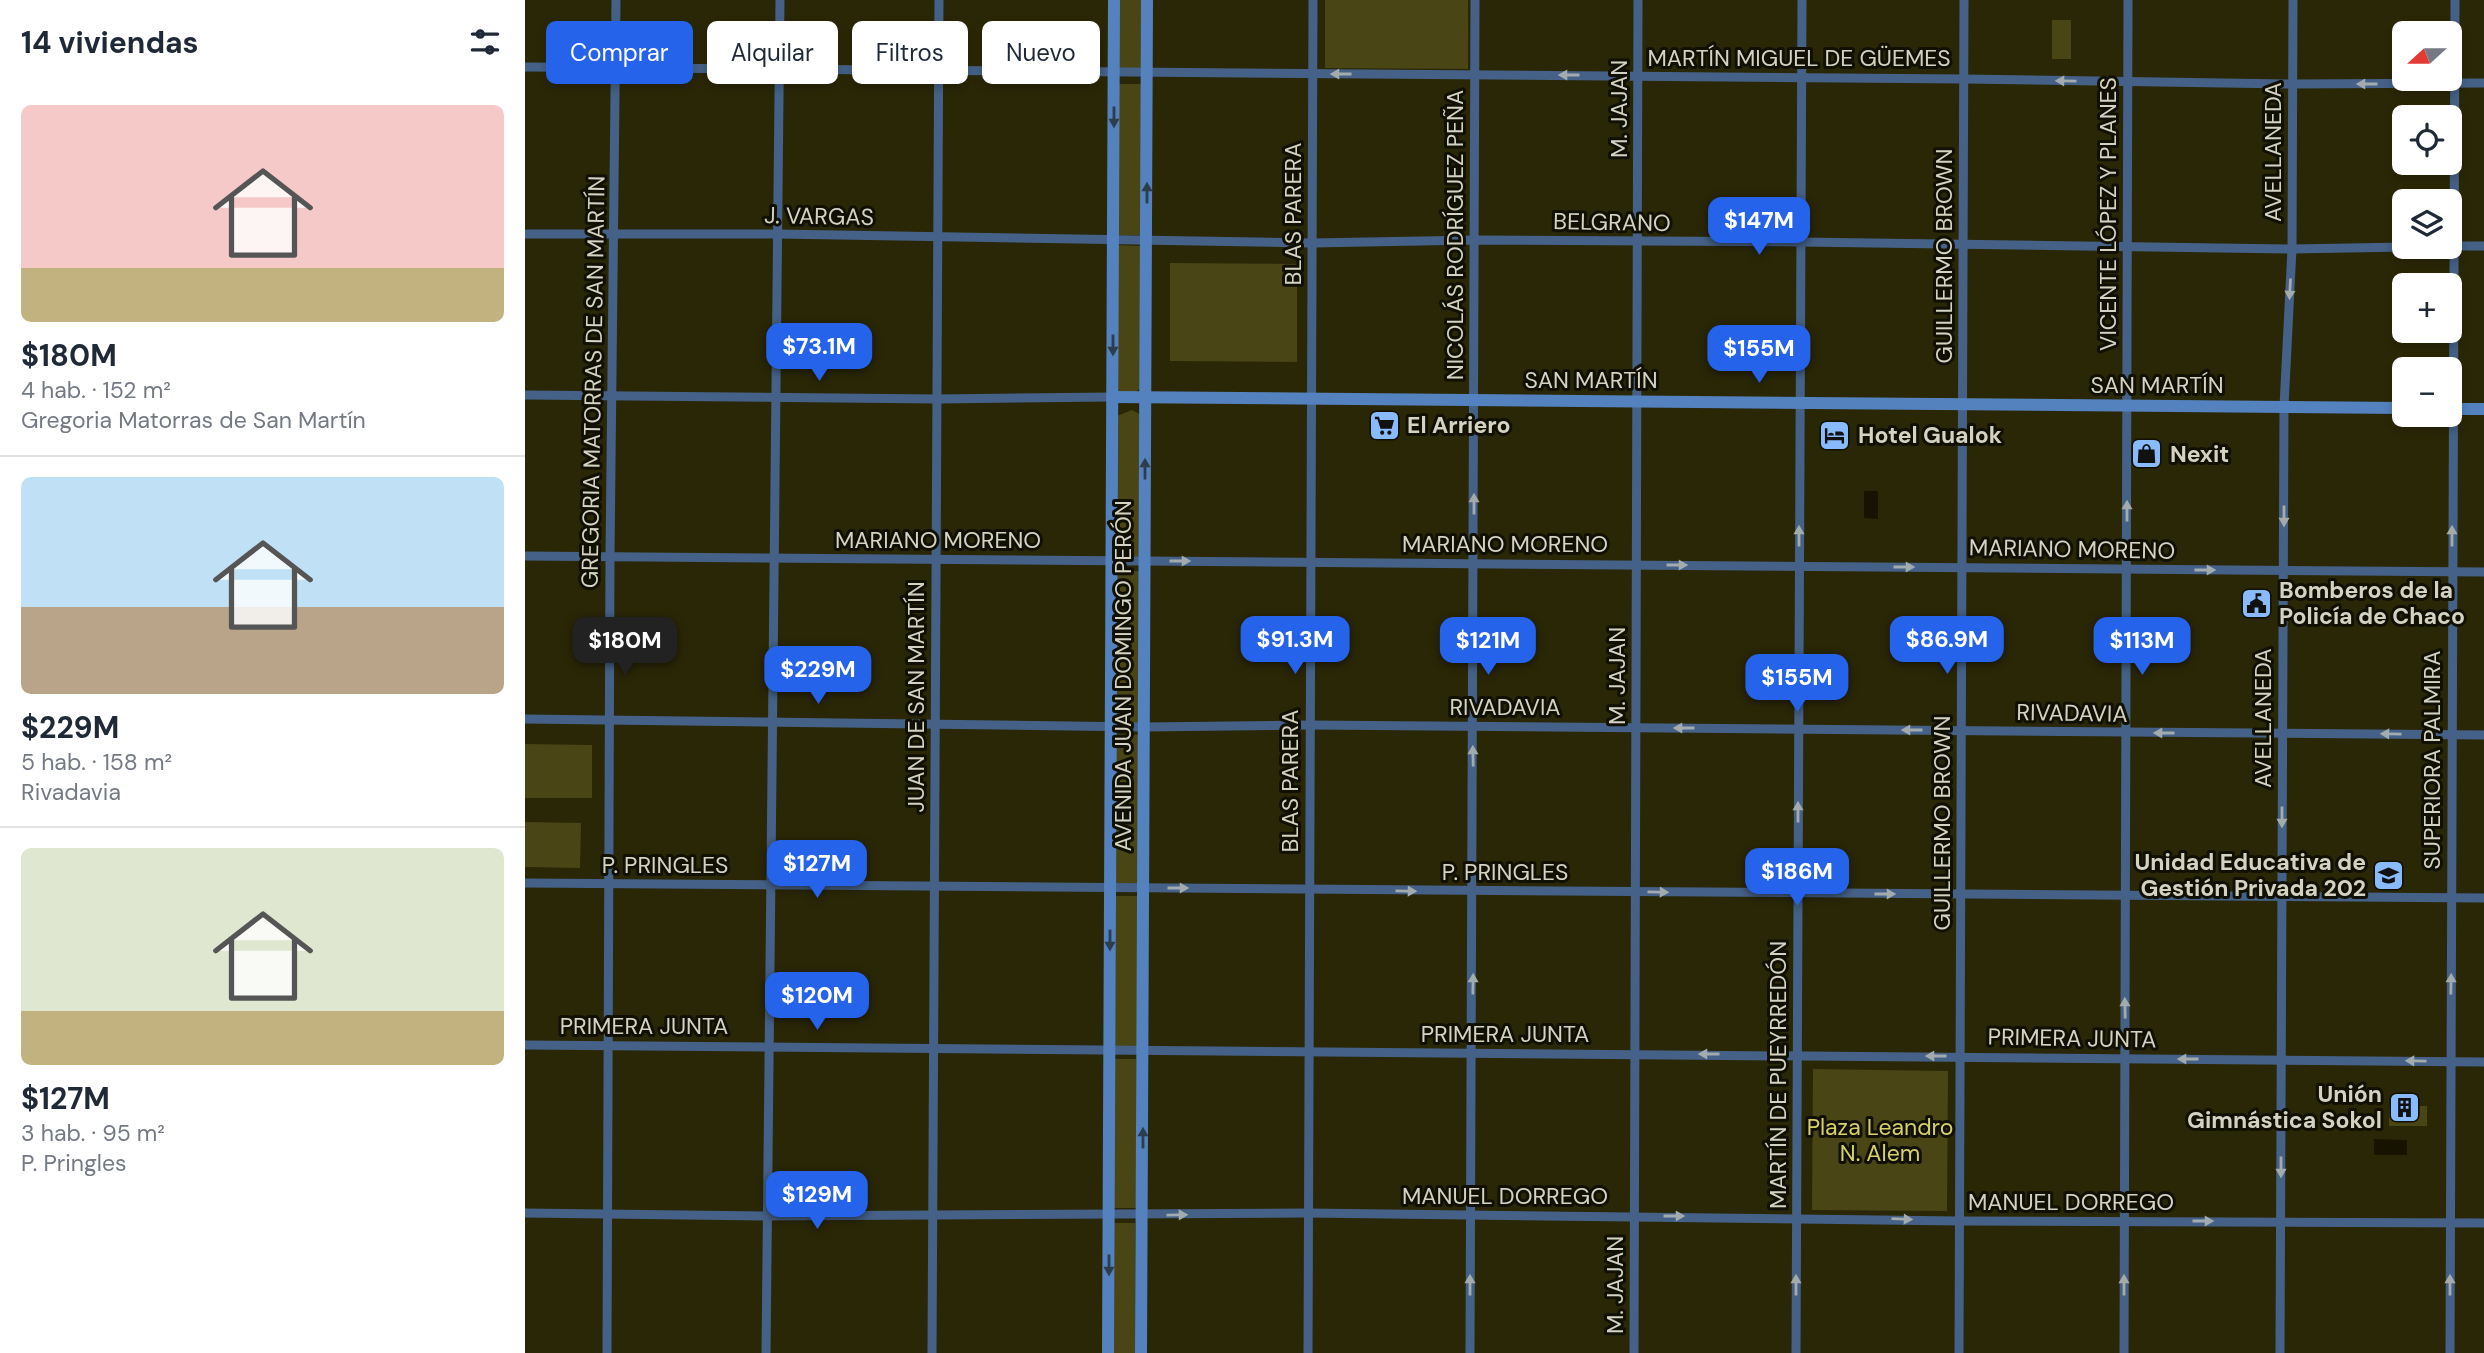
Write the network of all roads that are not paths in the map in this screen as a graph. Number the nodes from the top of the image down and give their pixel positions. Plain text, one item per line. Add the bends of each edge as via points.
1 (616, 0) edge
2 (780, 0) edge
3 (939, 0) edge
4 (1114, 0) edge
5 (1147, 0) edge
6 (1313, 0) edge
7 (1475, 0) edge
8 (1638, 0) edge
9 (1802, 0) edge
10 (1964, 0) edge
11 (2128, 0) edge
12 (2293, 0) edge
13 (2455, 0) edge
14 (616, 21) edge
15 (780, 21) edge
16 (939, 21) edge
17 (2455, 21) edge
18 (525, 67) edge
19 (546, 67) edge
20 (968, 70) edge
21 (1114, 72) junction
22 (1147, 72) junction
23 (1312, 73) junction
24 (1475, 75) junction
25 (1638, 76) junction
26 (1801, 77) junction
27 (1964, 79) junction
28 (2128, 82) junction
29 (2392, 83) edge
30 (2462, 83) edge
31 (2484, 83) edge
32 (615, 84) edge
33 (779, 84) edge
34 (938, 84) edge
35 (2292, 84) junction
36 (2455, 91) edge
37 (2453, 189) edge
38 (778, 233) junction
39 (525, 234) edge
40 (614, 235) junction
41 (937, 238) junction
42 (1113, 239) junction
43 (1474, 240) junction
44 (1147, 241) junction
45 (1638, 242) junction
46 (1801, 242) junction
47 (1312, 243) junction
48 (1963, 244) junction
49 (2126, 245) junction
50 (2462, 246) edge
51 (2484, 246) edge
52 (2392, 247) edge
53 (2292, 249) junction
54 (2452, 259) edge
55 (2451, 357) edge
56 (525, 395) edge
57 (613, 397) junction
58 (774, 397) junction
59 (1112, 397) junction
60 (1145, 397) junction
61 (937, 398) junction
62 (1311, 398) junction
63 (1473, 400) junction
64 (1637, 401) junction
65 (1800, 402) junction
66 (1963, 404) junction
67 (2127, 406) junction
68 (2284, 406) junction
69 (2392, 408) edge
70 (2462, 409) edge
71 (2484, 409) edge
72 (2451, 427) edge
73 (525, 555) edge
74 (610, 556) junction
75 (772, 558) junction
76 (936, 559) junction
77 (1112, 560) junction
78 (1145, 561) junction
79 (1311, 562) junction
80 (1474, 564) junction
81 (1637, 565) junction
82 (1799, 566) junction
83 (1962, 567) junction
84 (2127, 569) junction
85 (2283, 570) junction
86 (2452, 571) junction
87 (2484, 572) edge
88 (525, 719) edge
89 (610, 719) junction
90 (773, 721) junction
91 (935, 722) junction
92 (1310, 725) junction
93 (1472, 726) junction
94 (1111, 727) junction
95 (1144, 727) junction
96 (1636, 728) junction
97 (1798, 729) junction
98 (1961, 730) junction
99 (2127, 733) junction
100 (2283, 733) junction
101 (2452, 735) junction
102 (2484, 735) edge
103 (525, 883) edge
104 (609, 883) junction
105 (773, 885) junction
106 (935, 886) junction
107 (1110, 887) junction
108 (1143, 888) junction
109 (1309, 889) junction
110 (1474, 892) junction
111 (1636, 892) junction
112 (1798, 893) junction
113 (1961, 894) junction
114 (2124, 897) junction
115 (2282, 897) junction
116 (2451, 898) junction
117 (2484, 898) edge
118 (525, 1045) edge
119 (610, 1045) junction
120 (770, 1047) junction
121 (934, 1048) junction
122 (1109, 1049) junction
123 (1142, 1050) junction
124 (1309, 1051) junction
125 (1472, 1054) junction
126 (1635, 1054) junction
127 (1797, 1055) junction
128 (1960, 1056) junction
129 (2126, 1059) junction
130 (2281, 1059) junction
131 (2450, 1062) junction
132 (2484, 1062) edge
133 (525, 1213) edge
134 (606, 1213) junction
135 (1308, 1213) junction
136 (1109, 1215) junction
137 (1143, 1215) junction
138 (1635, 1215) junction
139 (767, 1216) junction
140 (933, 1216) junction
141 (1471, 1216) junction
142 (1796, 1217) junction
143 (2280, 1220) junction
144 (1960, 1221) junction
145 (2124, 1222) junction
146 (2450, 1222) junction
147 (2484, 1223) edge
148 (607, 1353) edge
149 (766, 1353) edge
150 (932, 1353) edge
151 (1108, 1353) edge
152 (1141, 1353) edge
153 (1308, 1353) edge
154 (1470, 1353) edge
155 (1634, 1353) edge
156 (1795, 1353) edge
157 (1959, 1353) edge
158 (2124, 1353) edge
159 (2280, 1353) edge
160 (2450, 1353) edge

1 - 14 street, GREGORIA MATORRAS DE SAN MARTÍN
2 - 15 street
3 - 16 street, JUAN DE SAN MARTÍN
4 - 21 main road, AVENIDA JUAN DOMINGO PERÓN
5 - 22 main road, AVENIDA JUAN DOMINGO PERÓN
6 - 23 street, BLAS PARERA
7 - 24 street, NICOLÁS RODRÍGUEZ PEÑA
8 - 25 street, M. JAJAN
9 - 26 street, MARTÍN DE PUEYRREDÓN
10 - 27 street, GUILLERMO BROWN
11 - 28 street, VICENTE LÓPEZ Y PLANES
12 - 35 street, AVELLANEDA
13 - 17 street, SUPERIORA PALMIRA
18 - 19 street, MARTÍN MIGUEL DE GÜEMES
20 - 21 street, MARTÍN MIGUEL DE GÜEMES
21 - 22 street, MARTÍN MIGUEL DE GÜEMES
21 -> 42 main road, AVENIDA JUAN DOMINGO PERÓN
22 - 23 street, MARTÍN MIGUEL DE GÜEMES
44 -> 22 main road, AVENIDA JUAN DOMINGO PERÓN
24 -> 23 street, MARTÍN MIGUEL DE GÜEMES
23 - 47 street, BLAS PARERA
25 -> 24 street, MARTÍN MIGUEL DE GÜEMES
24 - 43 street, NICOLÁS RODRÍGUEZ PEÑA
25 - 26 street, MARTÍN MIGUEL DE GÜEMES
25 - 45 street, M. JAJAN
26 - 27 street, MARTÍN MIGUEL DE GÜEMES
26 - 46 street, MARTÍN DE PUEYRREDÓN
28 -> 27 street, MARTÍN MIGUEL DE GÜEMES
27 - 48 street, GUILLERMO BROWN
28 - 35 street, MARTÍN MIGUEL DE GÜEMES
28 - 49 street, VICENTE LÓPEZ Y PLANES
29 -> 35 street, MARTÍN MIGUEL DE GÜEMES
30 - 31 street, MARTÍN MIGUEL DE GÜEMES
32 - 40 street, GREGORIA MATORRAS DE SAN MARTÍN
33 - 38 street
34 - 41 street, JUAN DE SAN MARTÍN
35 - 53 street, AVELLANEDA
36 - 37 street, SUPERIORA PALMIRA
38 - 40 street, J. VARGAS
38 - 41 street, J. VARGAS
38 - 58 street
39 - 40 street, J. VARGAS
40 - 57 street, GREGORIA MATORRAS DE SAN MARTÍN
41 - 42 street, J. VARGAS
41 - 61 street, JUAN DE SAN MARTÍN
42 - 44 street, BELGRANO
42 -> 59 main road, AVENIDA JUAN DOMINGO PERÓN
43 - 45 street, BELGRANO
43 - 47 street, BELGRANO
43 - 63 street, NICOLÁS RODRÍGUEZ PEÑA
44 - 47 street, BELGRANO
44 - 60 main road, AVENIDA JUAN DOMINGO PERÓN
45 - 46 street, BELGRANO
45 - 64 street, M. JAJAN
46 - 48 street, BELGRANO
46 - 65 street, MARTÍN DE PUEYRREDÓN
47 - 62 street, BLAS PARERA
48 - 49 street, BELGRANO
48 - 66 street, GUILLERMO BROWN
49 - 53 street, BELGRANO
49 - 67 street, VICENTE LÓPEZ Y PLANES
50 - 51 street
52 - 53 street, BELGRANO
53 -> 68 street, AVELLANEDA
54 - 55 street, SUPERIORA PALMIRA
56 - 57 street
57 - 58 street
57 - 74 street, GREGORIA MATORRAS DE SAN MARTÍN
58 - 61 street
58 - 75 street
59 - 60 main road, SAN MARTÍN
59 - 61 street
59 - 77 main road, AVENIDA JUAN DOMINGO PERÓN
60 - 62 main road, SAN MARTÍN
78 -> 60 main road, AVENIDA JUAN DOMINGO PERÓN
61 - 76 street, JUAN DE SAN MARTÍN
62 - 63 main road, SAN MARTÍN
62 - 79 street, BLAS PARERA
63 - 64 main road, SAN MARTÍN
80 -> 63 street, NICOLÁS RODRÍGUEZ PEÑA
64 - 65 main road, SAN MARTÍN
64 - 81 street, M. JAJAN
65 - 66 main road, SAN MARTÍN
82 -> 65 street, MARTÍN DE PUEYRREDÓN
66 - 67 main road, SAN MARTÍN
66 - 83 street, GUILLERMO BROWN
67 - 68 main road, SAN MARTÍN
84 -> 67 street, VICENTE LÓPEZ Y PLANES
68 - 69 main road, SAN MARTÍN
68 -> 85 street, AVELLANEDA
70 - 71 main road
86 -> 72 street, SUPERIORA PALMIRA
73 - 74 street, MARIANO MORENO
74 - 75 street, MARIANO MORENO
74 - 89 street, GREGORIA MATORRAS DE SAN MARTÍN
75 - 76 street, MARIANO MORENO
75 - 90 street
76 - 77 street, MARIANO MORENO
76 - 91 street, JUAN DE SAN MARTÍN
77 - 78 street, MARIANO MORENO
77 - 94 main road, AVENIDA JUAN DOMINGO PERÓN
78 -> 79 street, MARIANO MORENO
78 - 95 main road, AVENIDA JUAN DOMINGO PERÓN
79 - 80 street, MARIANO MORENO
79 - 92 street, BLAS PARERA
80 - 81 street, MARIANO MORENO
80 - 93 street, NICOLÁS RODRÍGUEZ PEÑA
81 -> 82 street, MARIANO MORENO
81 - 96 street, M. JAJAN
82 -> 83 street, MARIANO MORENO
82 - 97 street, MARTÍN DE PUEYRREDÓN
83 - 84 street, MARIANO MORENO
83 - 98 street, GUILLERMO BROWN
84 -> 85 street, MARIANO MORENO
84 - 99 street, VICENTE LÓPEZ Y PLANES
85 - 86 street, MARIANO MORENO
85 - 100 street, AVELLANEDA
86 - 87 street, MARIANO MORENO
86 - 101 street, SUPERIORA PALMIRA
88 - 89 street, RIVADAVIA
89 - 90 street, RIVADAVIA
89 - 104 street, GREGORIA MATORRAS DE SAN MARTÍN
90 - 91 street, RIVADAVIA
90 - 105 street
91 - 94 street, RIVADAVIA
91 - 106 street, JUAN DE SAN MARTÍN
92 - 93 street, RIVADAVIA
92 - 95 street, RIVADAVIA
92 - 109 street, BLAS PARERA
93 - 96 street, RIVADAVIA
110 -> 93 street, NICOLÁS RODRÍGUEZ PEÑA
94 - 95 street, RIVADAVIA
94 - 107 main road, AVENIDA JUAN DOMINGO PERÓN
95 - 108 main road, AVENIDA JUAN DOMINGO PERÓN
97 -> 96 street, RIVADAVIA
96 - 111 street, M. JAJAN
98 -> 97 street, RIVADAVIA
112 -> 97 street, MARTÍN DE PUEYRREDÓN
98 - 99 street, RIVADAVIA
98 - 113 street, GUILLERMO BROWN
100 -> 99 street, RIVADAVIA
99 - 114 street, VICENTE LÓPEZ Y PLANES
101 -> 100 street, RIVADAVIA
100 -> 115 street, AVELLANEDA
101 - 102 street, RIVADAVIA
101 - 116 street, SUPERIORA PALMIRA
103 - 104 street, P. PRINGLES
104 - 105 street, P. PRINGLES
104 - 119 street, GREGORIA MATORRAS DE SAN MARTÍN
105 - 106 street, P. PRINGLES
105 - 120 street
106 - 107 street, P. PRINGLES
106 - 121 street, JUAN DE SAN MARTÍN
107 - 108 street, P. PRINGLES
107 -> 122 main road, AVENIDA JUAN DOMINGO PERÓN
108 -> 109 street, P. PRINGLES
108 - 123 main road, AVENIDA JUAN DOMINGO PERÓN
109 -> 110 street, P. PRINGLES
109 - 124 street, BLAS PARERA
110 - 111 street, P. PRINGLES
125 -> 110 street, NICOLÁS RODRÍGUEZ PEÑA
111 -> 112 street, P. PRINGLES
111 - 126 street, M. JAJAN
112 -> 113 street, P. PRINGLES
112 - 127 street, MARTÍN DE PUEYRREDÓN
113 - 114 street, P. PRINGLES
113 - 128 street, GUILLERMO BROWN
114 - 115 street, P. PRINGLES
129 -> 114 street, VICENTE LÓPEZ Y PLANES
115 - 116 street, P. PRINGLES
115 - 130 street, AVELLANEDA
116 - 117 street, P. PRINGLES
131 -> 116 street, SUPERIORA PALMIRA
118 - 119 street, PRIMERA JUNTA
119 - 120 street, PRIMERA JUNTA
119 - 134 street, GREGORIA MATORRAS DE SAN MARTÍN
120 - 121 street, PRIMERA JUNTA
120 - 139 street
121 - 122 street, PRIMERA JUNTA
121 - 140 street, JUAN DE SAN MARTÍN
122 - 123 street, PRIMERA JUNTA
122 - 136 main road, AVENIDA JUAN DOMINGO PERÓN
123 - 124 street, PRIMERA JUNTA
137 -> 123 main road, AVENIDA JUAN DOMINGO PERÓN
124 - 125 street, PRIMERA JUNTA
124 - 135 street, BLAS PARERA
125 - 126 street, PRIMERA JUNTA
125 - 141 street, NICOLÁS RODRÍGUEZ PEÑA
127 -> 126 street, PRIMERA JUNTA
126 - 138 street, M. JAJAN
128 -> 127 street, PRIMERA JUNTA
127 - 142 street, MARTÍN DE PUEYRREDÓN
128 - 129 street, PRIMERA JUNTA
128 - 144 street, GUILLERMO BROWN
130 -> 129 street, PRIMERA JUNTA
129 - 145 street, VICENTE LÓPEZ Y PLANES
131 -> 130 street, PRIMERA JUNTA
130 -> 143 street, AVELLANEDA
131 - 132 street, PRIMERA JUNTA
131 - 146 street, SUPERIORA PALMIRA
133 - 134 street, MANUEL DORREGO
134 - 139 street, MANUEL DORREGO
134 - 148 street, GREGORIA MATORRAS DE SAN MARTÍN
137 -> 135 street, MANUEL DORREGO
135 - 141 street, MANUEL DORREGO
135 - 153 street, BLAS PARERA
136 - 137 street, MANUEL DORREGO
136 - 140 street, MANUEL DORREGO
136 -> 151 main road, AVENIDA JUAN DOMINGO PERÓN
137 - 152 main road, AVENIDA JUAN DOMINGO PERÓN
138 - 141 street, MANUEL DORREGO
138 -> 142 street, MANUEL DORREGO
138 - 155 street, M. JAJAN
139 - 140 street, MANUEL DORREGO
139 - 149 street
140 - 150 street, JUAN DE SAN MARTÍN
154 -> 141 street, NICOLÁS RODRÍGUEZ PEÑA
142 -> 144 street, MANUEL DORREGO
156 -> 142 street, MARTÍN DE PUEYRREDÓN
145 -> 143 street, MANUEL DORREGO
143 - 146 street, MANUEL DORREGO
143 - 159 street, AVELLANEDA
144 - 145 street, MANUEL DORREGO
144 - 157 street, GUILLERMO BROWN
158 -> 145 street, VICENTE LÓPEZ Y PLANES
146 - 147 street, MANUEL DORREGO
160 -> 146 street, SUPERIORA PALMIRA

